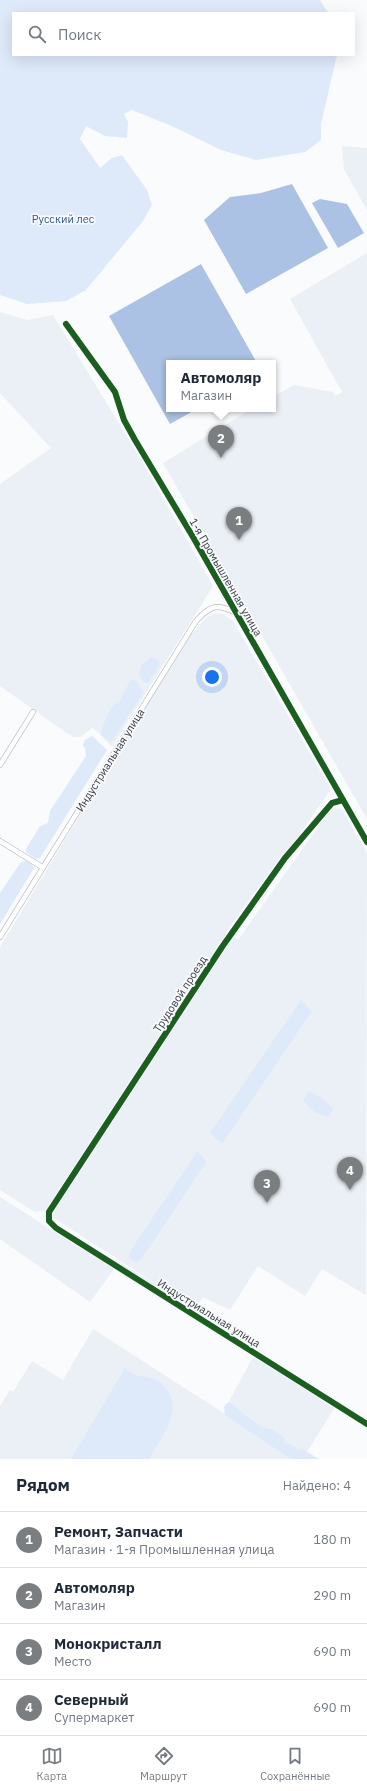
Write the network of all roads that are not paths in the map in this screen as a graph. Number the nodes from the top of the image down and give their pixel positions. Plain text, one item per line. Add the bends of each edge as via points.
1 (66, 324) dead end
2 (234, 612) junction
3 (33, 712) dead end
4 (0, 765) edge
5 (343, 800) junction
6 (0, 841) edge
7 (367, 842) edge
8 (42, 867) junction
9 (0, 937) edge
10 (49, 1212) joint
11 (367, 1424) edge

1 - 2 street, 1-я Промышленная улица via 116,392 124,420 134,440
2 - 5 street, 1-я Промышленная улица
2 - 8 street, Индустриальная улица via 224,607 215,607 205,611 196,621
3 - 4 street
5 - 7 street, 1-я Промышленная улица
5 - 10 street, Трудовой проезд via 332,803 282,862 219,952
6 - 8 street
8 - 9 street, Индустриальная улица
10 - 11 street, Индустриальная улица via 49,1221 56,1228

